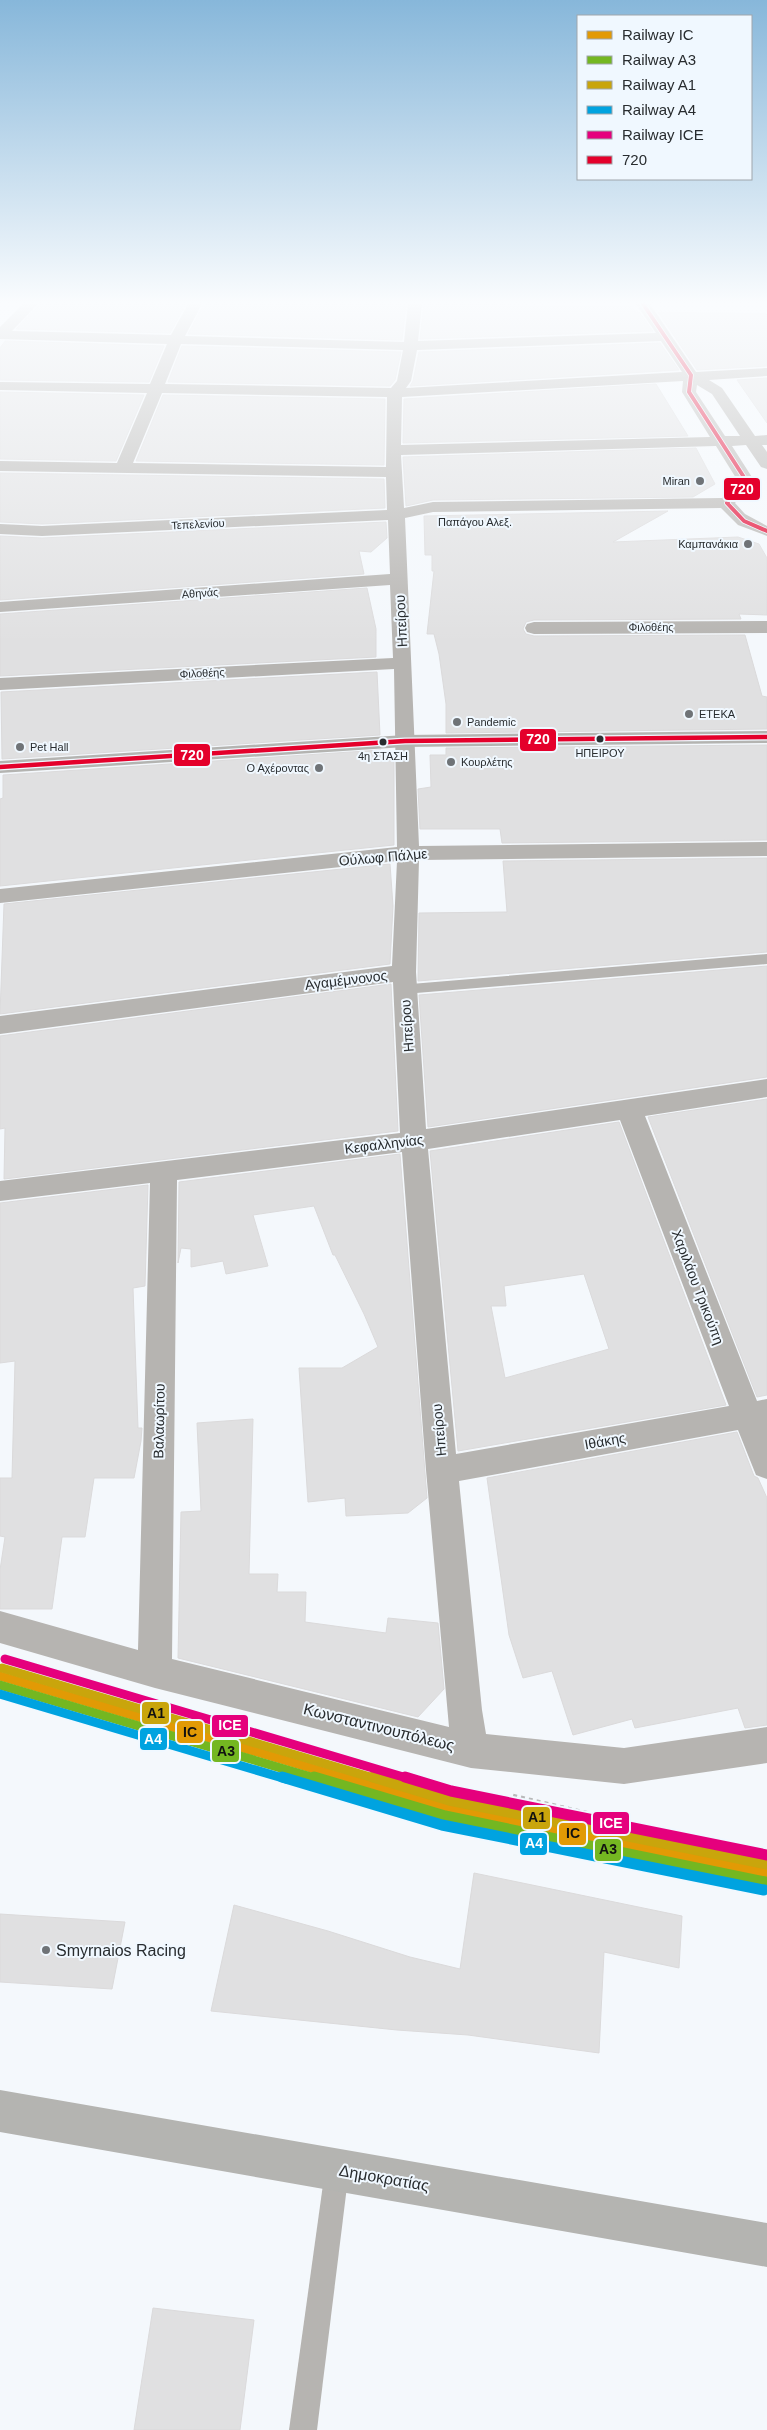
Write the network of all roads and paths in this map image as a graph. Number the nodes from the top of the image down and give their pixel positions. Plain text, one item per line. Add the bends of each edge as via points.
1 (143, 417) edge
2 (394, 417) edge
3 (704, 417) edge
4 (735, 417) edge
5 (750, 440) junction
6 (767, 440) edge
7 (719, 442) junction
8 (393, 450) junction
9 (767, 464) edge
10 (0, 466) edge
11 (123, 469) junction
12 (394, 472) junction
13 (767, 483) edge
14 (749, 485) junction
15 (728, 504) junction
16 (396, 515) junction
17 (737, 518) junction
18 (0, 529) edge
19 (767, 531) edge
20 (399, 579) junction
21 (0, 607) edge
22 (767, 627) edge
23 (534, 628) dead end
24 (403, 663) junction
25 (0, 684) edge
26 (767, 737) edge
27 (405, 741) junction
28 (0, 767) edge
29 (767, 849) edge
30 (408, 853) junction
31 (0, 896) edge
32 (767, 959) edge
33 (404, 972) junction
34 (0, 1025) edge
35 (767, 1088) edge
36 (629, 1109) junction
37 (414, 1141) junction
38 (164, 1171) junction
39 (0, 1191) edge
40 (757, 1414) edge
41 (767, 1465) edge
42 (442, 1470) junction
43 (0, 1627) edge
44 (155, 1671) junction
45 (767, 1745) edge
46 (471, 1750) junction
47 (0, 2111) edge
48 (337, 2170) junction
49 (767, 2245) edge
50 (303, 2430) edge

1 - 11 street
2 - 8 street, Ηπείρου
3 - 7 street
4 - 5 street
5 - 6 street
5 - 7 street
5 - 9 street
7 - 8 street
7 - 14 street
8 - 12 street, Ηπείρου
10 - 11 street
11 - 12 street
12 - 16 street, Ηπείρου
13 - 14 street
14 - 15 street via 734,493
15 - 16 street, Παπάγου Αλεξ. via 433,507
15 - 17 street
16 - 17 street, Παπάγου Αλεξ. via 436,523
16 - 18 street, Τεπελενίου via 42,531
16 - 20 street, Ηπείρου
17 - 19 street
20 - 21 street, Αθηνάς
20 - 24 street, Ηπείρου
22 - 23 street, Φιλοθέης
24 - 25 street, Φιλοθέης
24 - 27 street, Ηπείρου
26 - 27 street
27 - 28 street
27 - 30 street, Ηπείρου
29 - 30 street, Ούλωφ Πάλμε
30 - 31 street, Ούλωφ Πάλμε
30 - 33 street, Ηπείρου
32 - 33 lane, Αγαμέμνονος via 404,989
33 - 34 street, Αγαμέμνονος
33 - 37 street, Ηπείρου
35 - 36 street, Κεφαλληνίας
36 - 37 street, Κεφαλληνίας
36 - 40 street, Χαριλάου Τρικούπη
37 - 38 street, Κεφαλληνίας
37 - 42 street, Ηπείρου
38 - 39 street, Κεφαλληνίας
38 - 44 street, Βαλαωρίτου
40 - 41 street, Χαριλάου Τρικούπη
40 - 42 street, Ιθάκης
42 - 46 street, Ηπείρου via 464,1710
43 - 44 street, Κωνσταντινουπόλεως
44 - 46 street, Κωνσταντινουπόλεως
45 - 46 street, Κωνσταντινουπόλεως via 624,1766
47 - 48 street, Δημοκρατίας
48 - 49 street, Δημοκρατίας
48 - 50 lane

